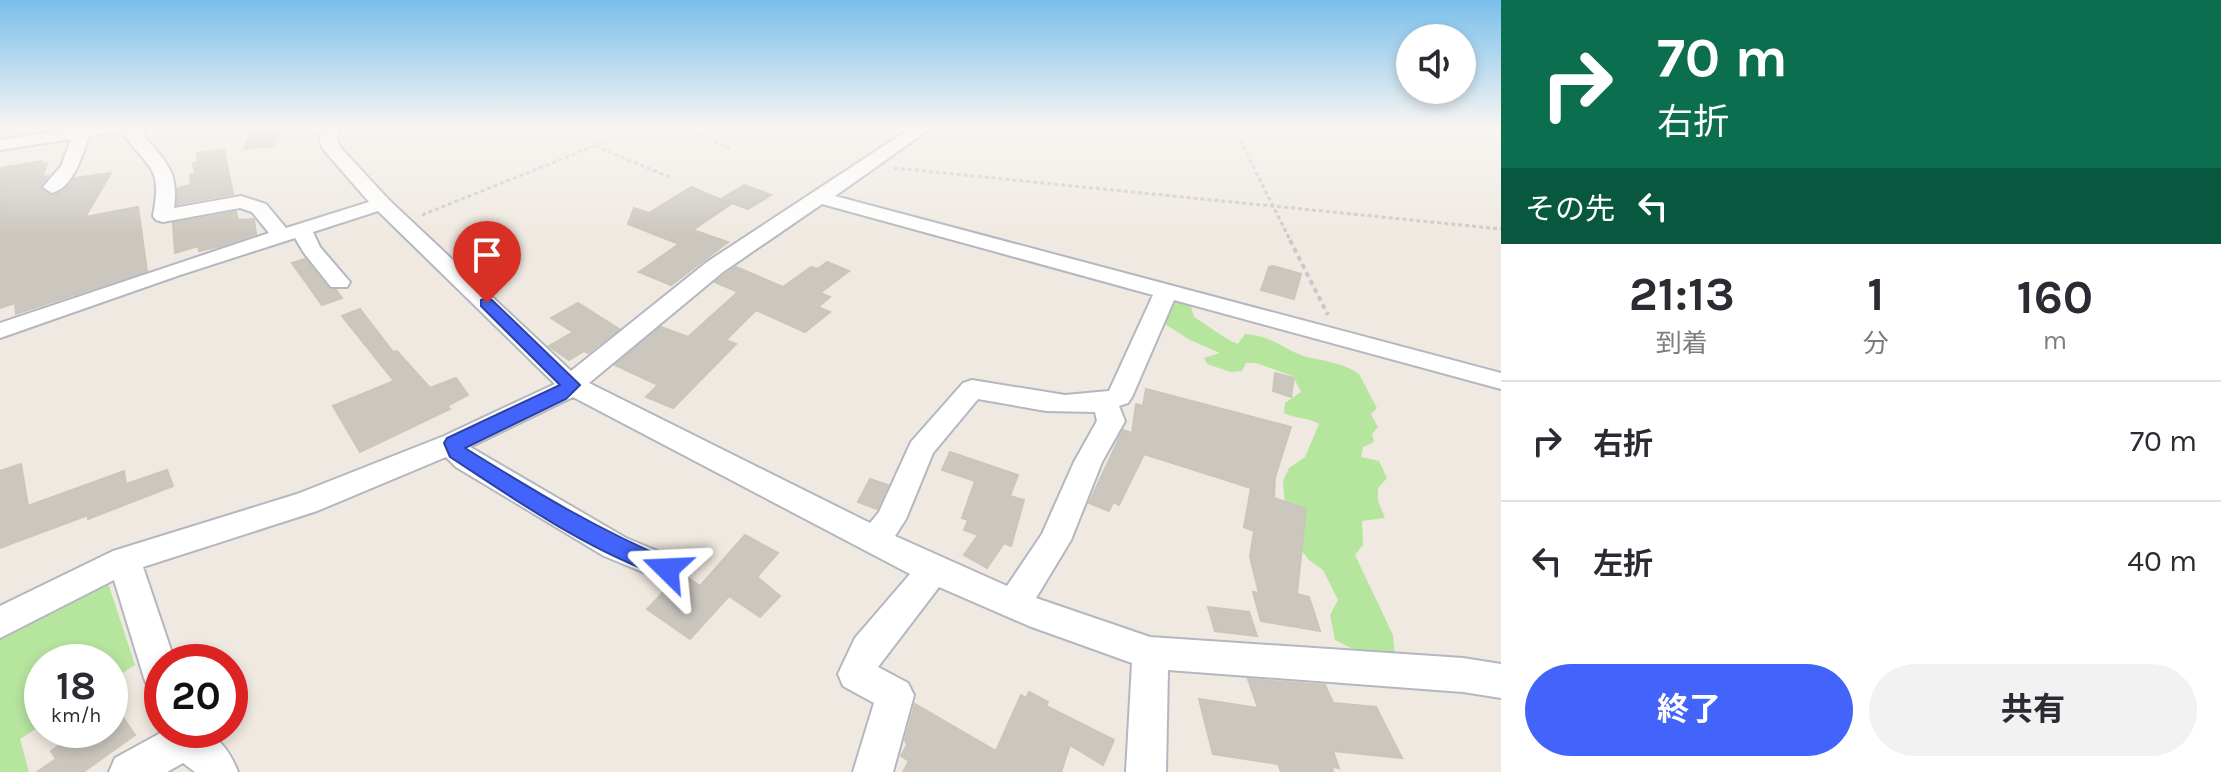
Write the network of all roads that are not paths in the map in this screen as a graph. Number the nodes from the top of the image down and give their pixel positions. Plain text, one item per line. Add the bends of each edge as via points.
1 (70, 164) edge
2 (159, 164) edge
3 (346, 164) edge
4 (868, 164) edge
5 (52, 187) dead end
6 (818, 197) junction
7 (382, 204) junction
8 (291, 232) junction
9 (339, 282) dead end
10 (1166, 291) junction
11 (0, 331) edge
12 (1501, 381) edge
13 (571, 385) junction
14 (1105, 403) junction
15 (454, 443) junction
16 (874, 540) junction
17 (124, 560) junction
18 (667, 569) dead end
19 (933, 570) junction
20 (1013, 605) junction
21 (0, 623) edge
22 (151, 644) edge
23 (1150, 653) junction
24 (1501, 681) edge
25 (163, 748) edge
26 (198, 748) edge
27 (129, 772) edge
28 (218, 772) edge
29 (873, 772) edge
30 (1146, 772) edge

1 - 5 street
2 - 8 street via 168,185 163,216 241,202 259,208
3 - 7 street
4 - 6 street
6 - 10 street
6 - 13 street via 715,267
7 - 8 street
7 - 13 street
8 - 9 street
8 - 11 street
10 - 12 street
10 - 14 street via 1119,397
13 - 15 street
13 - 16 street
14 - 16 street via 1067,405 972,389 921,449 891,519
14 - 20 street via 1111,421 1055,540
15 - 17 street via 306,503
15 - 18 street via 466,460 549,510
16 - 19 street
17 - 21 street
17 - 22 street
19 - 20 street
19 - 29 street via 868,649 856,674 895,695
20 - 23 street
23 - 24 street
23 - 30 street
25 - 27 street
26 - 28 street

